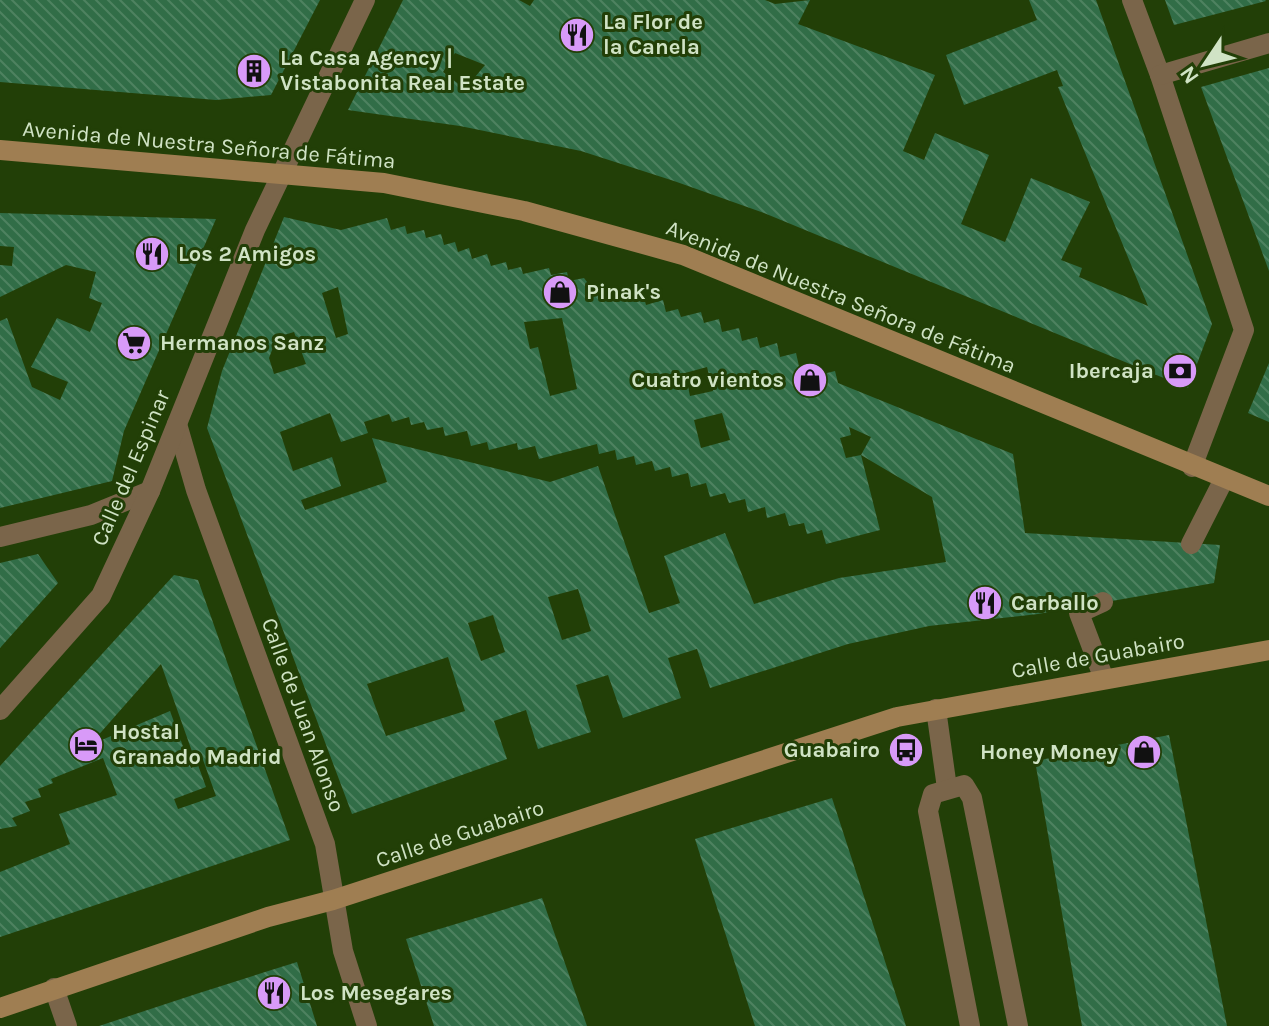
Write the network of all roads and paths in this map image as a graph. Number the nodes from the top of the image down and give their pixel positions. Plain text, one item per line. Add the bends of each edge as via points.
1 (365, 0) edge
2 (1132, 0) edge
3 (1269, 43) edge
4 (1160, 75) junction
5 (0, 150) edge
6 (281, 172) junction
7 (177, 424) junction
8 (1192, 467) junction
9 (1224, 479) junction
10 (150, 491) junction
11 (1269, 496) edge
12 (0, 537) edge
13 (1191, 544) dead end
14 (1103, 602) dead end
15 (1269, 650) edge
16 (1104, 679) junction
17 (936, 709) junction
18 (0, 710) edge
19 (947, 788) junction
20 (333, 900) junction
21 (54, 988) junction
22 (0, 1008) edge
23 (67, 1026) edge
24 (367, 1026) edge
25 (970, 1026) edge
26 (1018, 1026) edge

1 - 6 street, Calle del Espinar
2 - 4 street
3 - 4 street
4 - 8 street via 1244,330
5 - 6 street, Avenida de Nuestra Señora de Fátima
6 - 7 street, Calle del Espinar
6 - 8 street, Avenida de Nuestra Señora de Fátima via 384,183 524,211 683,255
7 - 10 street, Calle del Espinar
7 - 20 street, Calle de Juan Alonso via 196,490 325,844
8 - 9 street, Avenida de Nuestra Señora de Fátima
9 - 11 street, Avenida de Nuestra Señora de Fátima
9 - 13 street
10 - 12 street via 91,515
10 - 18 street, Calle del Espinar via 101,596
14 - 16 street via 1079,613
15 - 16 street, Calle de Guabairo
16 - 17 street, Calle de Guabairo
17 - 19 street
17 - 20 street, Calle de Guabairo via 897,717
19 - 25 street via 933,794 928,811
19 - 26 street via 964,785 972,798
20 - 21 street, Calle de Guabairo
20 - 24 street, Calle de Juan Alonso
21 - 22 street, Calle de Guabairo
21 - 23 street

